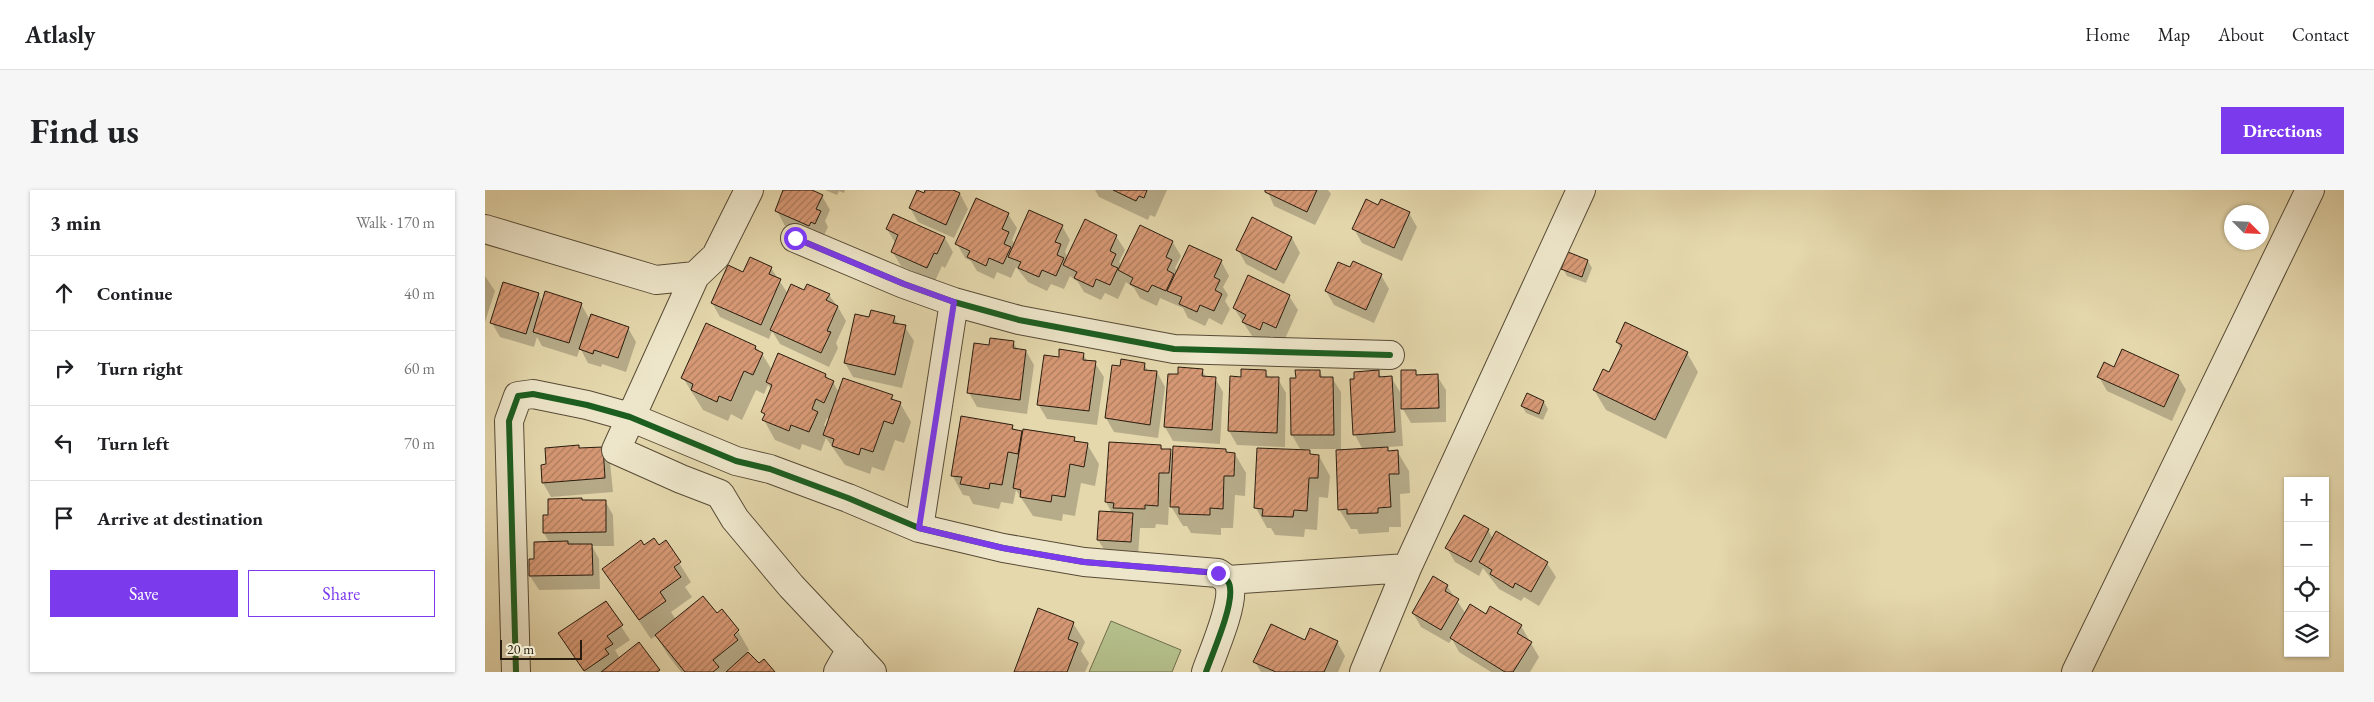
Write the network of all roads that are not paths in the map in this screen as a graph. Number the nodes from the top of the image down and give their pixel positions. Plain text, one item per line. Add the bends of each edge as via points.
1 (749, 190) edge
2 (1581, 190) edge
3 (2310, 190) edge
4 (485, 230) edge
5 (795, 238) dead end
6 (695, 276) junction
7 (954, 302) junction
8 (1390, 355) dead end
9 (630, 417) junction
10 (736, 461) junction
11 (720, 494) junction
12 (919, 528) junction
13 (1407, 568) junction
14 (1227, 580) junction
15 (844, 660) edge
16 (516, 672) edge
17 (872, 672) edge
18 (1206, 672) edge
19 (1364, 672) edge
20 (2075, 672) edge

1 - 6 street via 716,256
2 - 13 street
3 - 20 street
4 - 6 street via 656,280
5 - 7 street
6 - 9 street
7 - 8 street via 1019,320 1174,349
7 - 12 street
9 - 10 street
9 - 11 street via 617,450
9 - 16 street via 533,394 518,396 512,407 509,421
10 - 11 street
10 - 12 street via 770,469
11 - 15 street via 735,519
12 - 14 street via 1003,548 1084,562 1218,573
13 - 14 street
13 - 19 street
14 - 18 street via 1231,586 1230,600
15 - 17 street

